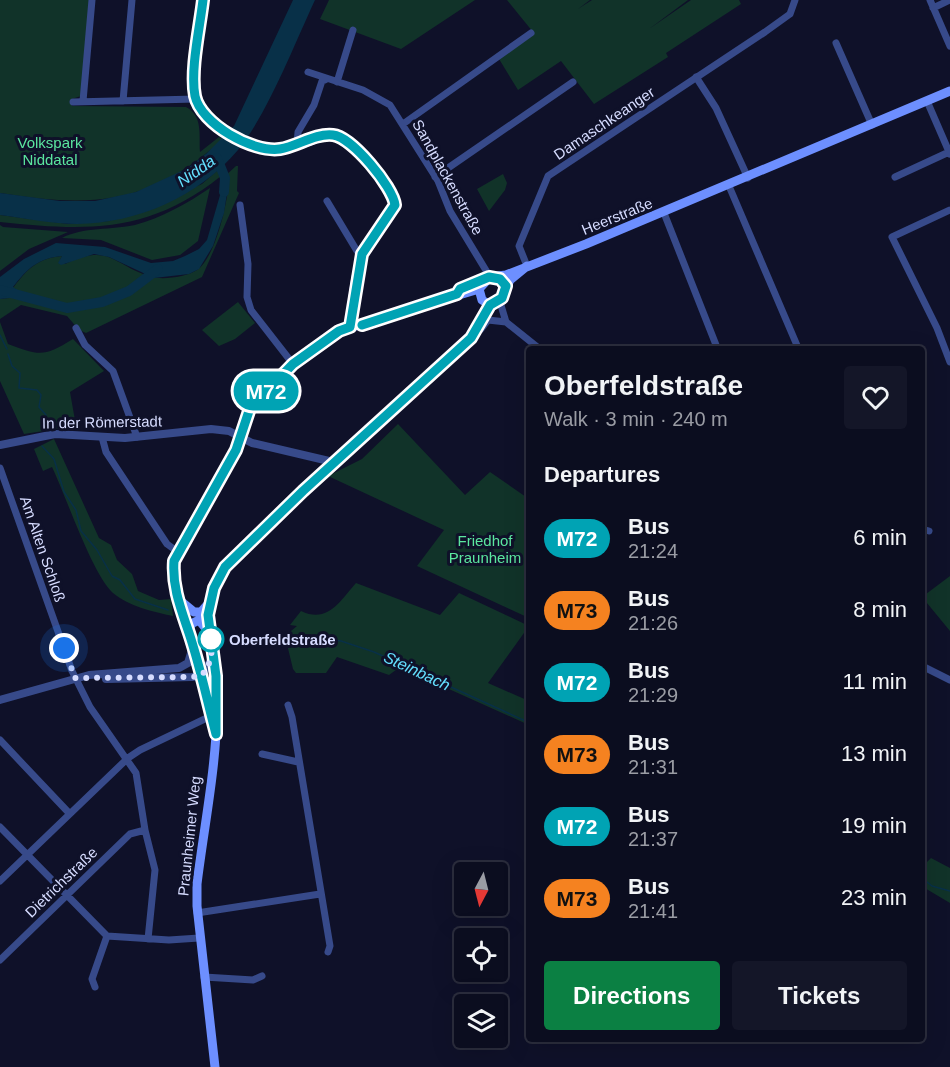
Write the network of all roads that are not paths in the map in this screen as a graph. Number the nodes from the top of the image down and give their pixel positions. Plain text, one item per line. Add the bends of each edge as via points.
1 (92, 0) edge
2 (132, 0) edge
3 (203, 0) edge
4 (795, 0) edge
5 (950, 0) edge
6 (932, 4) edge
7 (353, 30) dead end
8 (531, 33) dead end
9 (836, 43) dead end
10 (950, 46) edge
11 (308, 72) dead end
12 (696, 77) junction
13 (325, 80) junction
14 (337, 82) junction
15 (573, 82) dead end
16 (950, 91) edge
17 (196, 99) junction
18 (83, 101) junction
19 (123, 101) junction
20 (927, 101) junction
21 (73, 102) dead end
22 (403, 124) junction
23 (872, 125) junction
24 (297, 144) junction
25 (950, 153) edge
26 (435, 177) junction
27 (895, 177) dead end
28 (748, 178) junction
29 (729, 186) junction
30 (327, 201) dead end
31 (240, 205) dead end
32 (950, 210) edge
33 (664, 213) junction
34 (362, 254) junction
35 (527, 266) junction
36 (493, 277) junction
37 (506, 286) junction
38 (479, 289) junction
39 (494, 304) junction
40 (503, 321) junction
41 (350, 327) junction
42 (76, 328) dead end
43 (471, 338) junction
44 (536, 346) edge
45 (717, 346) edge
46 (797, 346) edge
47 (950, 362) edge
48 (293, 364) junction
49 (102, 436) junction
50 (137, 437) junction
51 (240, 437) junction
52 (0, 446) edge
53 (336, 461) junction
54 (0, 468) edge
55 (177, 552) junction
56 (177, 597) junction
57 (211, 600) junction
58 (189, 633) junction
59 (210, 638) junction
60 (193, 646) junction
61 (213, 655) junction
62 (925, 668) edge
63 (201, 676) junction
64 (75, 678) junction
65 (950, 680) edge
66 (0, 700) edge
67 (288, 705) dead end
68 (211, 716) junction
69 (216, 734) junction
70 (0, 740) edge
71 (262, 754) dead end
72 (128, 758) junction
73 (298, 762) junction
74 (69, 813) junction
75 (0, 827) edge
76 (145, 830) junction
77 (27, 855) junction
78 (0, 881) edge
79 (320, 894) junction
80 (66, 895) junction
81 (197, 913) junction
82 (107, 936) junction
83 (199, 938) junction
84 (148, 939) junction
85 (328, 951) dead end
86 (0, 960) edge
87 (262, 976) dead end
88 (204, 977) junction
89 (95, 987) dead end
90 (215, 1067) edge

1 - 18 street
2 - 19 street
3 - 17 main road via 194,81
4 - 12 street, Damaschkeanger via 790,14
5 - 6 street
6 - 10 street
7 - 14 street
8 - 22 street
9 - 23 street
11 - 13 street, Sandplackenstraße
12 - 28 street via 716,108
12 - 35 street, Damaschkeanger via 548,176 519,246
13 - 14 street, Sandplackenstraße
13 - 24 street via 298,132
14 - 22 street, Sandplackenstraße via 384,99
15 - 26 street
16 - 20 main road, Heerstraße
17 - 19 street
17 - 24 main road via 204,113 222,129 249,143 268,149
18 - 19 street
18 - 21 street
20 - 23 main road, Heerstraße
20 - 25 street
22 - 26 street, Sandplackenstraße
23 - 28 main road, Heerstraße
24 - 34 main road via 331,135 342,138 390,190 395,205
25 - 27 street
26 - 36 street, Sandplackenstraße via 450,211
28 - 29 main road, Heerstraße
29 - 33 main road, Heerstraße
29 - 46 street
30 - 34 street
31 - 48 street via 249,304
32 - 47 street via 892,237
33 - 35 main road, Heerstraße
33 - 45 street
34 - 41 main road
35 - 36 main road, Heerstraße
35 - 37 main road
36 - 37 main road
36 - 38 main road
37 - 39 main road, Praunheimer Weg
38 - 39 main road via 482,300
38 - 41 main road
39 - 40 street
39 - 43 main road, Praunheimer Weg
40 - 43 street via 488,320
40 - 44 street
41 - 48 main road
42 - 50 street via 85,345 113,371
43 - 53 main road, Praunheimer Weg
48 - 51 main road via 250,408
49 - 50 street, In der Römerstadt
49 - 52 street, In der Römerstadt via 55,434
49 - 55 street via 105,452 167,544
50 - 51 street, In der Römerstadt via 211,429
51 - 53 street, In der Römerstadt
51 - 55 main road
53 - 57 main road, Praunheimer Weg via 233,557
54 - 64 street, Am Alten Schloß
55 - 56 main road, Praunheimer Weg via 173,572
56 - 57 main road via 194,612 206,609
56 - 58 main road, Praunheimer Weg
57 - 59 main road, Praunheimer Weg
58 - 59 main road via 191,624 200,620
58 - 60 main road, Praunheimer Weg
59 - 61 main road, Praunheimer Weg
60 - 63 main road, Praunheimer Weg
60 - 64 street via 188,663 179,668
61 - 63 street
61 - 69 main road, Praunheimer Weg
62 - 65 street
63 - 64 street
63 - 68 main road, Praunheimer Weg
64 - 66 street
64 - 72 street, Am Alten Schloß via 90,707
67 - 73 street
68 - 69 main road, Praunheimer Weg
68 - 72 street
69 - 81 main road, Praunheimer Weg via 197,884
70 - 74 street
71 - 73 street
72 - 74 street
72 - 76 street, Am Alten Schloß via 136,773
73 - 79 street
74 - 77 street
75 - 77 street
76 - 80 street, Dietrichstraße via 130,834
76 - 84 street, Am Alten Schloß via 155,870
77 - 78 street
77 - 80 street
79 - 81 street
79 - 85 street
80 - 82 street
80 - 86 street, Dietrichstraße
81 - 83 main road, Praunheimer Weg
82 - 84 street
82 - 89 street via 92,979
83 - 84 street
83 - 88 main road, Praunheimer Weg
87 - 88 street via 253,980
88 - 90 main road, Praunheimer Weg

